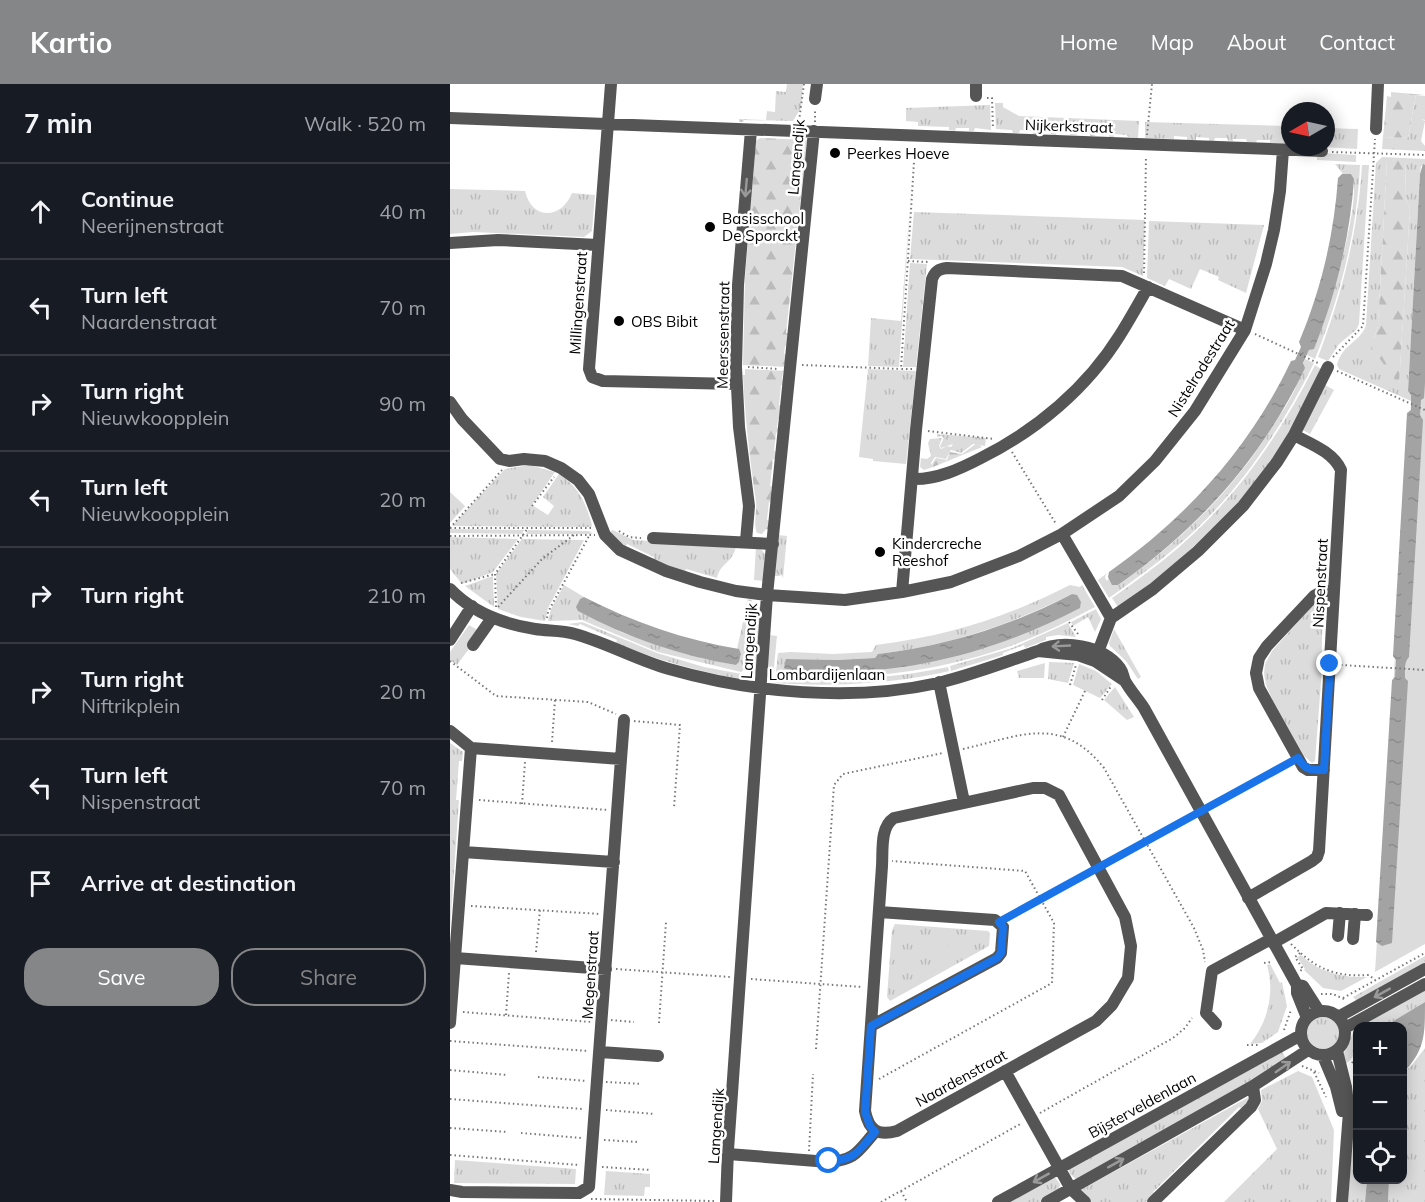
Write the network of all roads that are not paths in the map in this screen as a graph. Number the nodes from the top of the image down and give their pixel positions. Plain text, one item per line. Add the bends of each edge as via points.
1 (611, 84) edge
2 (817, 84) edge
3 (1377, 84) edge
4 (815, 99) road end
5 (450, 118) edge
6 (607, 123) junction
7 (1376, 129) road end
8 (751, 130) junction
9 (814, 130) junction
10 (1281, 150) edge
11 (1283, 156) edge
12 (450, 243) edge
13 (598, 245) junction
14 (1146, 286) junction
15 (1245, 330) junction
16 (1328, 367) road end
17 (736, 384) junction
18 (450, 402) edge
19 (1294, 435) junction
20 (912, 479) junction
21 (1062, 534) junction
22 (653, 538) road end
23 (746, 542) junction
24 (773, 544) junction
25 (456, 586) edge
26 (1334, 591) junction
27 (902, 592) junction
28 (767, 595) junction
29 (472, 606) junction
30 (492, 618) junction
31 (1111, 618) junction
32 (450, 640) edge
33 (473, 645) dead end
34 (1096, 656) junction
35 (939, 682) junction
36 (761, 690) junction
37 (624, 720) road end
38 (450, 731) edge
39 (471, 748) junction
40 (621, 759) junction
41 (1324, 770) junction
42 (964, 802) junction
43 (463, 852) junction
44 (614, 862) junction
45 (1248, 898) junction
46 (879, 912) junction
47 (1340, 913) junction
48 (1338, 936) dead end
49 (1353, 939) dead end
50 (1272, 941) junction
51 (455, 958) junction
52 (606, 969) junction
53 (1425, 969) edge
54 (1298, 979) junction
55 (1425, 984) edge
56 (1319, 1011) junction
57 (450, 1017) edge
58 (1307, 1018) junction
59 (1342, 1023) junction
60 (1216, 1024) dead end
61 (871, 1026) junction
62 (1300, 1035) junction
63 (1308, 1050) junction
64 (1337, 1051) junction
65 (600, 1052) junction
66 (658, 1056) dead end
67 (1323, 1056) junction
68 (1005, 1071) junction
69 (1253, 1086) junction
70 (1346, 1130) junction
71 (875, 1132) junction
72 (715, 1149) dead end
73 (728, 1152) junction
74 (1059, 1168) junction
75 (1071, 1189) junction
76 (450, 1190) edge
77 (726, 1202) edge
78 (998, 1202) edge
79 (1047, 1202) edge
80 (1085, 1202) edge
81 (1153, 1202) edge
82 (1342, 1202) edge

1 - 6 street, Millingenstraat
2 - 4 street, Langendijk
3 - 7 street
5 - 6 street, Nijkerkstraat
6 - 8 street, Nijkerkstraat
6 - 13 street, Millingenstraat
8 - 9 street, Nijkerkstraat
8 -> 17 street, Meerssenstraat via 738,285
9 - 10 street, Nijkerkstraat
9 - 24 street, Langendijk
11 - 15 street, Nistelrodestraat via 1274,230
12 - 13 street via 498,240
13 - 17 street, Millingenstraat via 589,369 592,377 603,381
14 - 15 street
14 - 20 street via 1120,336 1091,374 1043,420 1007,445 951,472 931,479
14 - 20 street via 1115,274 947,268 934,273
15 - 21 street, Nistelrodestraat via 1195,411 1155,461 1119,496
16 - 19 street
17 - 23 street, Meerssenstraat via 749,506
18 - 28 street, Nistelrodestraat via 500,459 545,461 578,480 589,494 596,533 620,550 709,585
19 - 26 street, Nispenstraat via 1337,460 1341,470
19 - 31 street via 1243,506 1153,589
20 - 27 street
21 - 27 street, Nistelrodestraat via 985,570
21 - 31 street
22 - 23 street
23 - 24 street
24 - 28 street, Langendijk
25 - 29 street, Lombardijenlaan
26 - 41 street, Nispenstraat
26 - 41 street via 1314,596 1267,646 1256,673 1259,688 1303,766
27 - 28 street, Nistelrodestraat via 845,600
28 - 36 street, Langendijk
29 - 30 street, Lombardijenlaan
29 - 32 street
30 - 33 street
30 - 36 street, Lombardijenlaan via 576,634 666,668
31 - 34 street
34 - 35 street, Lombardijenlaan via 1068,645 1054,645
34 - 45 street, Lombardijenlaan via 1112,659 1122,669 1121,679 1144,708
35 - 36 street, Lombardijenlaan via 832,693
35 - 42 street
36 - 73 street, Langendijk
37 - 40 street, Megenstraat
38 - 39 street
39 - 40 street
39 - 43 street
40 - 44 street, Megenstraat
41 - 45 street, Nispenstraat via 1317,857
42 - 46 street, Naardenstraat via 887,823 878,865
42 - 68 street, Naardenstraat via 1033,788 1045,788 1059,795 1125,917 1131,946 1128,978 1096,1022
43 - 44 street
43 - 51 street
44 - 52 street, Megenstraat
45 - 50 street, Lombardijenlaan
46 - 61 street, Naardenstraat
46 - 61 street via 995,920 1003,927 997,958
47 - 48 street
47 - 49 street via 1361,915
47 - 50 street via 1326,913
50 - 54 street, Lombardijenlaan
50 - 60 street via 1212,972 1206,1013
51 - 52 street
51 - 57 street
52 - 65 street, Megenstraat
53 -> 59 street
54 - 56 street, Lombardijenlaan
54 - 58 street, Lombardijenlaan via 1297,993
55 - 59 street
56 - 58 street
56 - 59 street via 1329,1012
58 - 62 street
59 - 64 street via 1344,1041
61 - 71 street, Naardenstraat via 865,1112
62 - 63 street
62 - 74 street, Bijsterveldenlaan
63 - 67 street
69 -> 63 street
64 - 67 street
64 - 70 street via 1349,1112
65 - 66 street
65 - 76 street, Megenstraat via 589,1187 584,1192
67 - 70 street
68 - 71 street, Naardenstraat via 897,1131
68 - 74 street
75 -> 69 street
69 - 81 street via 1255,1100 1251,1107
70 - 82 street
71 - 73 street via 854,1156 845,1160
72 - 73 street
73 - 77 street, Langendijk
74 - 75 street
74 -> 78 street, Bijsterveldenlaan
75 - 79 street
75 - 80 street

